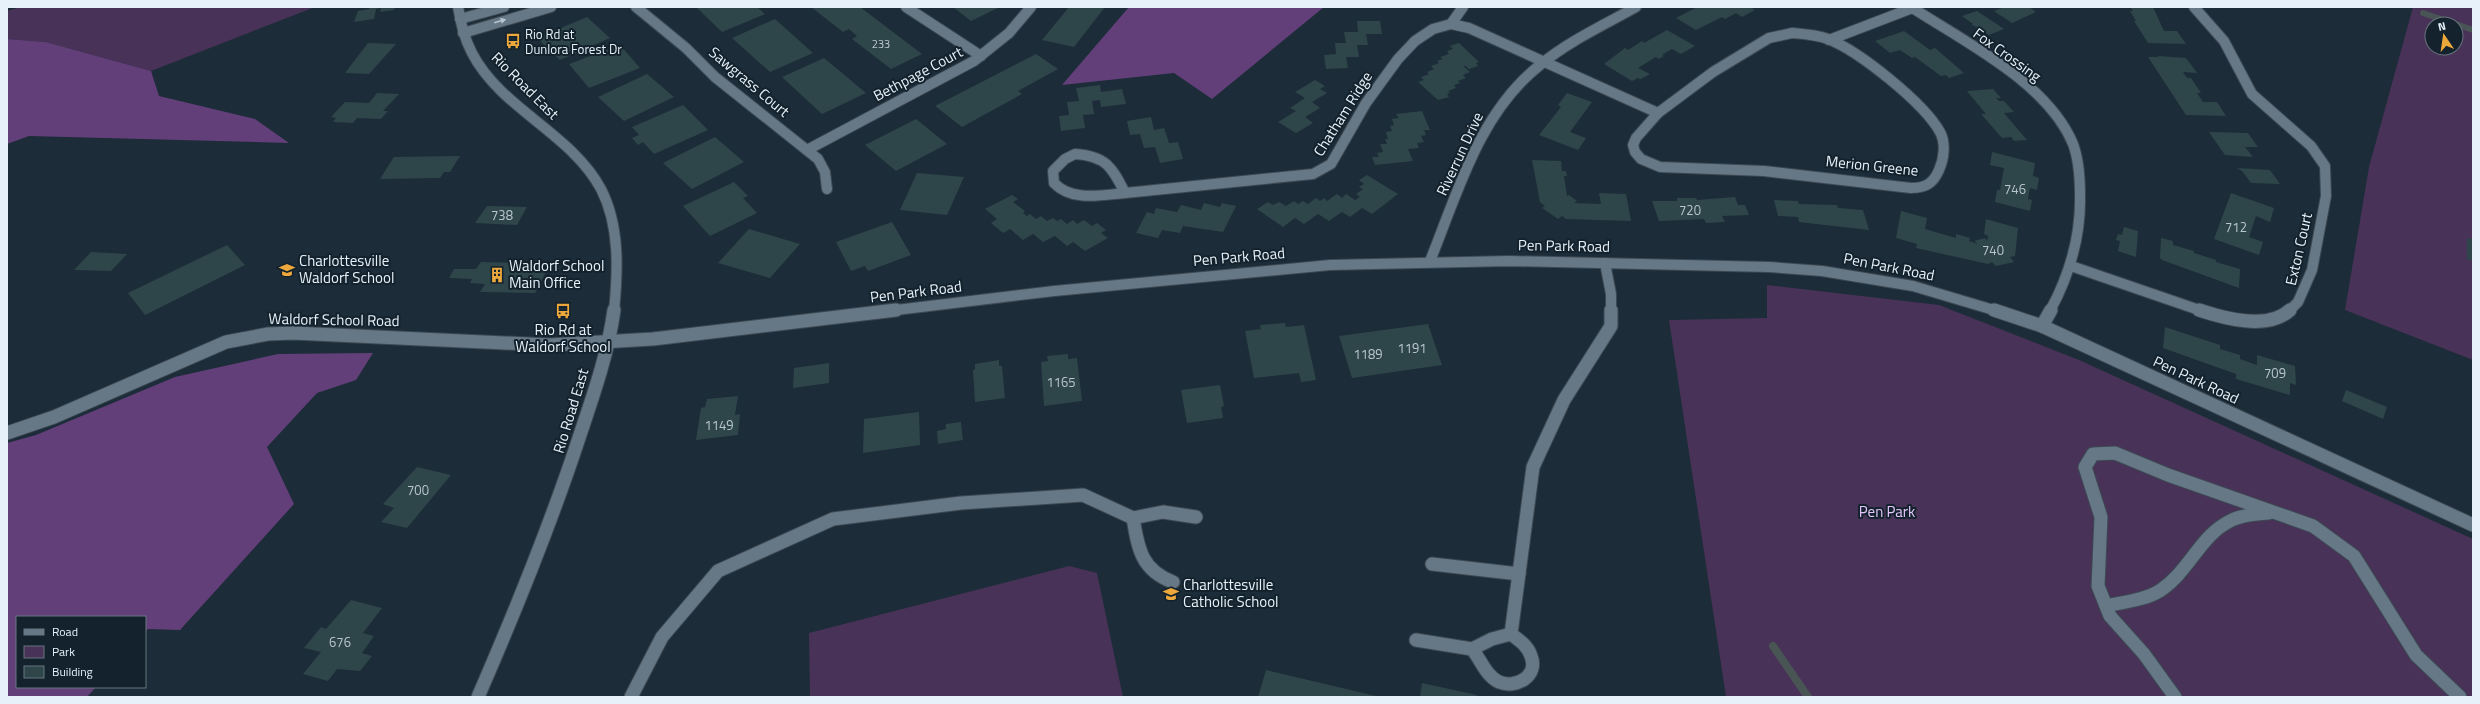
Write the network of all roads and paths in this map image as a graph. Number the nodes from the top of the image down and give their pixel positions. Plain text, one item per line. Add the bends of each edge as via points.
1 (504, 7) edge
2 (551, 7) edge
3 (636, 7) edge
4 (906, 7) edge
5 (1031, 7) edge
6 (1463, 7) edge
7 (1636, 7) edge
8 (1913, 7) edge
9 (2194, 7) edge
10 (459, 13) edge
11 (1451, 24) junction
12 (463, 33) junction
13 (1830, 40) junction
14 (981, 56) junction
15 (1544, 62) junction
16 (1658, 113) junction
17 (807, 150) junction
18 (827, 189) dead end
19 (1125, 193) junction
20 (1430, 261) junction
21 (1605, 263) junction
22 (2071, 266) junction
23 (2042, 326) junction
24 (608, 342) junction
25 (7, 433) edge
26 (2276, 513) junction
27 (1196, 517) dead end
28 (1132, 518) junction
29 (2473, 524) edge
30 (1432, 564) dead end
31 (1519, 574) junction
32 (1173, 582) dead end
33 (2106, 606) junction
34 (1511, 634) junction
35 (1416, 640) dead end
36 (1472, 649) junction
37 (478, 697) edge
38 (631, 697) edge
39 (2175, 697) edge
40 (2460, 697) edge

1 - 10 street
12 -> 2 street
3 - 17 street, Sawgrass Court via 686,48 715,77
4 - 14 street
5 - 14 street, Bethpage Court via 1009,33
6 - 11 street
7 - 15 street, Riverrun Drive
8 - 13 street
8 - 22 street, Fox Crossing via 2011,73 2032,91 2062,124 2074,151 2081,208 2079,239
9 - 22 street, Exton Court via 2228,46 2242,79 2252,94 2317,154 2325,167 2327,176 2323,214 2311,278 2304,296 2294,308 2281,317 2264,321 2239,321 2225,319
10 - 12 street, Rio Road East
11 - 15 street via 1464,26
11 - 19 street, Chatham Ridge via 1433,27 1400,58 1376,88 1325,170 1313,174
12 - 24 street, Rio Road East via 481,66 577,158 593,177 604,198 611,218 616,253 615,300
13 - 16 street, Merion Greene via 1792,33 1769,38 1713,72
13 - 16 street, Merion Greene via 1906,94 1927,114 1940,134 1943,150 1941,167 1934,182 1918,188 1764,170 1660,167 1641,159 1633,144
14 - 17 street, Bethpage Court
15 - 16 street
15 - 20 street, Riverrun Drive via 1509,95 1481,138
17 - 18 street, Sawgrass Court via 822,164
19 - 19 street via 1080,196 1067,193 1057,187 1051,179 1051,173 1055,165 1075,154 1100,157 1112,167
20 - 21 street, Pen Park Road
20 - 24 street, Pen Park Road via 1260,270
21 - 23 street, Pen Park Road via 1769,267 1857,276 1913,286 1965,300
21 - 31 street via 1611,294 1611,326 1564,400 1533,467
22 - 23 street, Fox Crossing
23 - 29 street, Pen Park Road
24 - 25 street, Waldorf School Road via 549,345 293,333 246,337 226,342 54,417
24 - 37 street, Rio Road East via 568,474 514,614
26 - 33 street via 2256,513 2232,519 2214,531 2173,581 2160,591
26 - 33 street via 2168,475 2115,453 2093,454 2085,467 2101,517 2098,586
26 - 40 street via 2313,526 2354,556 2416,655
27 - 28 street via 1163,512
28 - 32 street via 1139,553 1158,578
28 - 38 street via 1083,495 961,503 833,519 718,572 662,637
30 - 31 street
31 - 34 street
33 - 39 street via 2110,616 2144,654
34 - 36 street via 1492,639
34 - 36 street via 1522,641 1533,657 1534,669 1519,683 1502,683 1488,673
35 - 36 street

